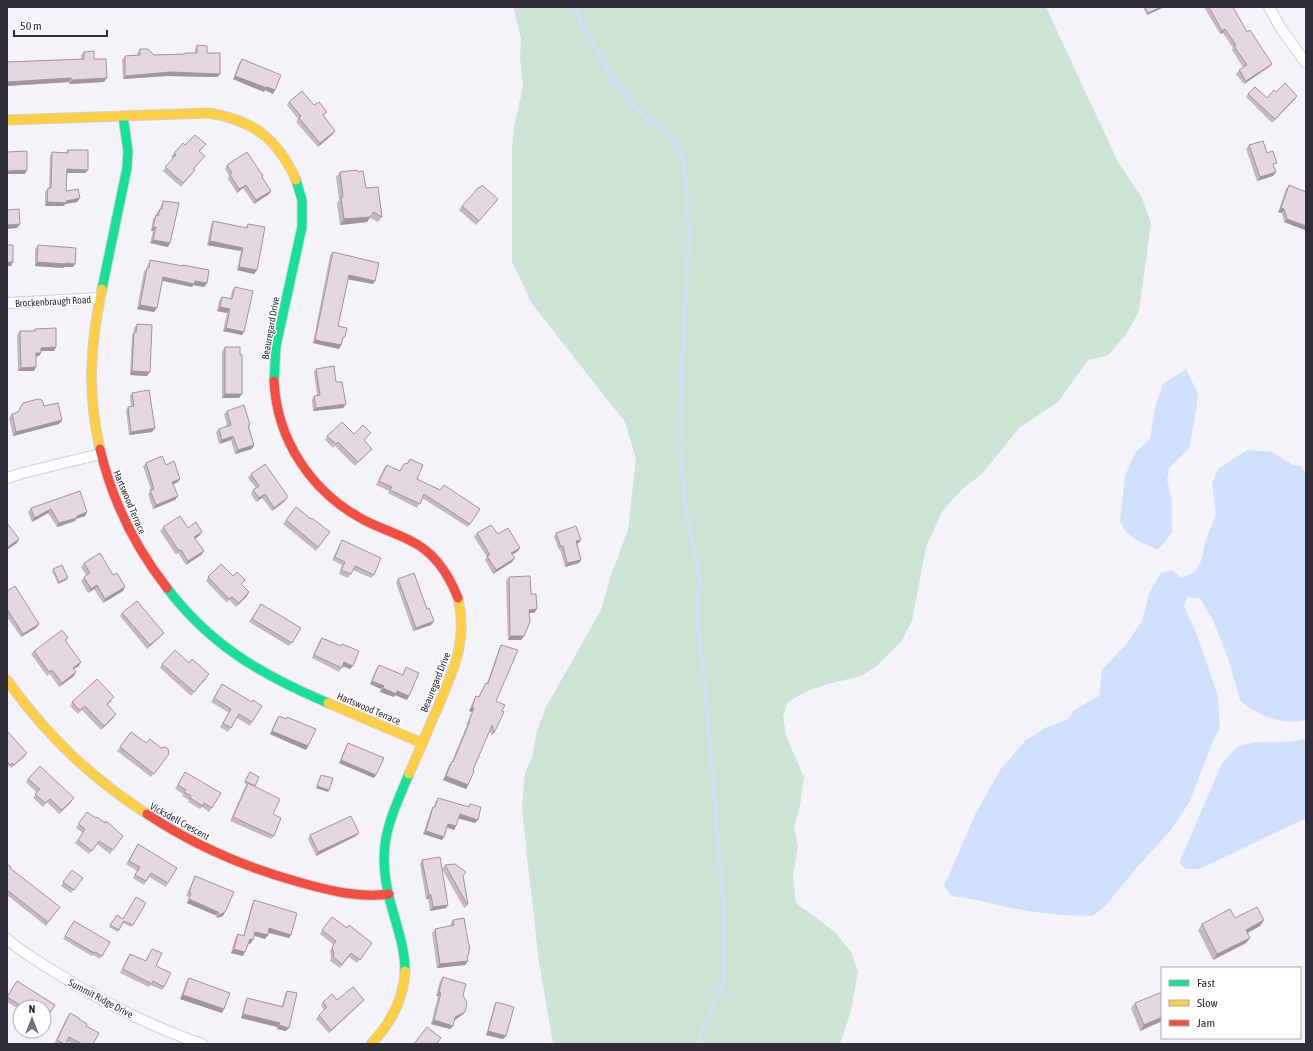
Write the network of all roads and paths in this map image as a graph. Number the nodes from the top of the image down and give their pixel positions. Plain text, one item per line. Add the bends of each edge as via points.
1 (1269, 7) edge
2 (1306, 63) edge
3 (123, 116) junction
4 (7, 120) edge
5 (100, 298) junction
6 (7, 303) edge
7 (100, 454) junction
8 (7, 478) edge
9 (7, 680) edge
10 (422, 743) junction
11 (389, 894) junction
12 (7, 939) edge
13 (202, 1044) edge
14 (371, 1044) edge

1 - 2 street
3 - 4 street, Beauregard Drive
3 - 5 street, Hartswood Terrace via 128,151 127,168
3 - 10 street, Beauregard Drive via 209,113 231,116 254,127 270,139 291,165 301,196 302,220 276,346 274,386 278,412 293,451 309,476 328,495 358,517 419,545 439,564 455,587 462,622 461,643 456,663
5 - 6 street, Brockenbraugh Road
5 - 7 street, Hartswood Terrace via 94,325 91,392
7 - 8 street
7 - 10 street, Hartswood Terrace via 119,509 143,556 184,610 216,640 251,666 280,682
9 - 11 street, Vicksdell Crescent via 38,720 68,751 116,793 169,829 219,854 291,881 359,896
10 - 11 street, Beauregard Drive via 387,830 384,870
11 - 14 street via 404,954 404,983 392,1018
12 - 13 street, Summit Ridge Drive via 78,987 151,1024

